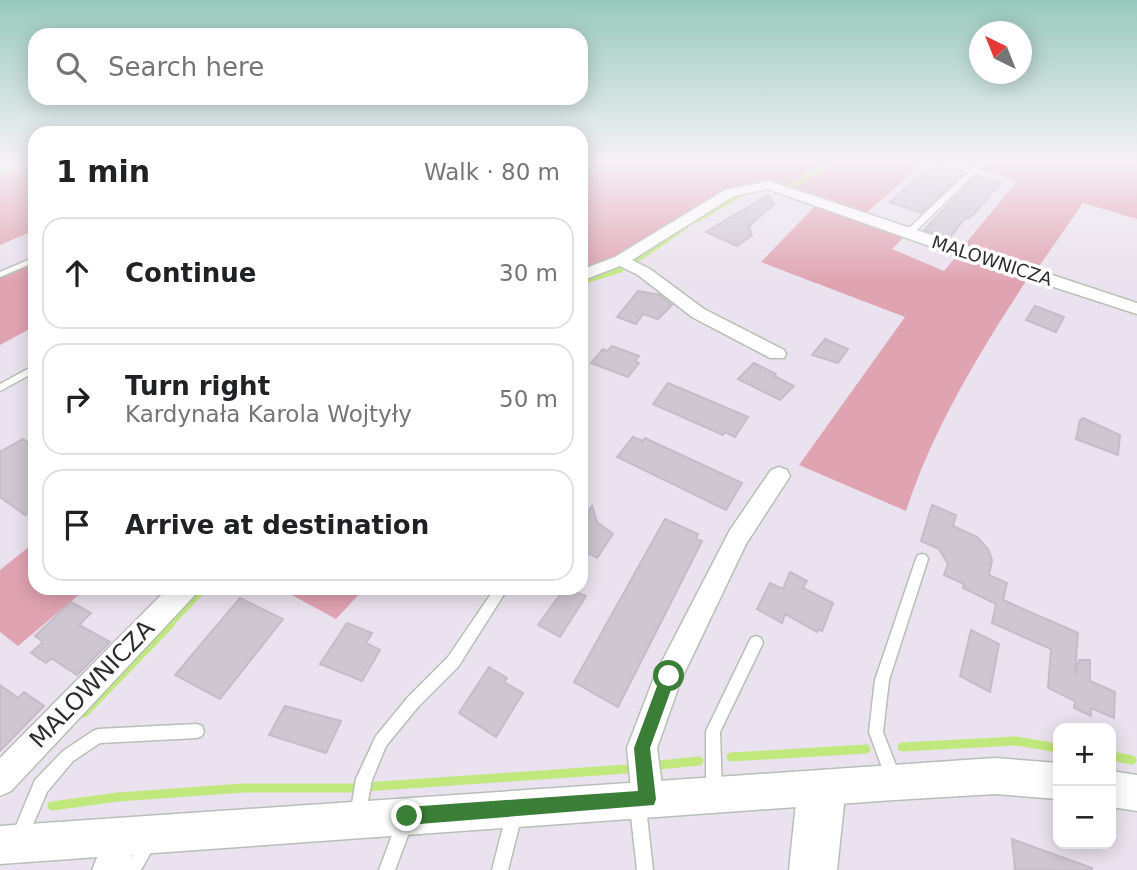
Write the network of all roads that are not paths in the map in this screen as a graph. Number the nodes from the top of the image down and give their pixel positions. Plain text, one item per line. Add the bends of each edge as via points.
1 (714, 203) edge
2 (825, 203) edge
3 (941, 203) edge
4 (909, 233) junction
5 (621, 260) junction
6 (28, 262) edge
7 (588, 273) edge
8 (0, 275) edge
9 (1137, 309) edge
10 (776, 354) dead end
11 (28, 372) edge
12 (0, 388) edge
13 (779, 476) dead end
14 (922, 559) dead end
15 (178, 595) edge
16 (497, 595) edge
17 (756, 643) dead end
18 (197, 731) dead end
19 (0, 780) edge
20 (1053, 781) edge
21 (894, 782) junction
22 (818, 787) junction
23 (1116, 790) edge
24 (1137, 793) edge
25 (714, 794) junction
26 (643, 800) junction
27 (516, 809) junction
28 (359, 810) junction
29 (407, 816) junction
30 (8, 844) edge
31 (129, 853) edge
32 (387, 870) edge
33 (500, 870) edge
34 (645, 870) edge
35 (797, 870) edge
36 (820, 870) edge

1 - 5 street, MALOWNICZA
2 - 4 street, MALOWNICZA
3 - 4 lane
4 - 9 street, MALOWNICZA
5 - 7 street, MALOWNICZA
5 - 10 street via 645,272 698,313
6 - 8 lane
11 - 12 lane
13 - 26 street via 738,537 669,676 642,748
14 - 21 lane via 881,680 876,732
15 - 19 street, MALOWNICZA
16 - 28 lane via 453,662 381,741 364,779
17 - 25 lane via 713,731
18 - 30 lane via 97,736 68,756 41,786
20 - 21 street via 995,776
21 - 22 street
22 - 25 street
22 - 35 lane
22 - 36 street
23 - 24 street
25 - 26 street
26 - 27 street
26 - 34 lane
27 - 29 street
27 - 33 lane
28 - 29 street
28 - 31 street
29 - 32 lane
30 - 31 street

